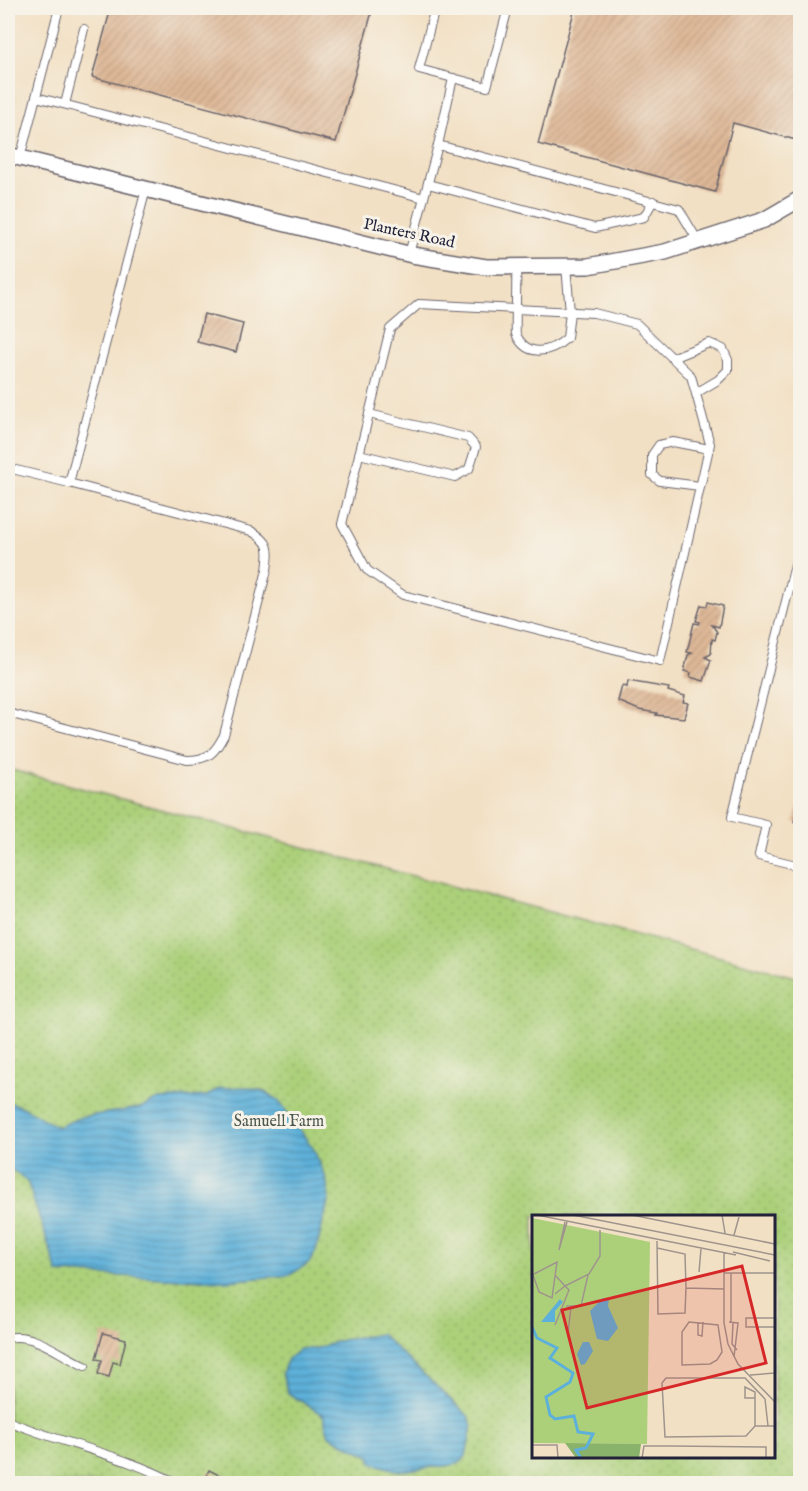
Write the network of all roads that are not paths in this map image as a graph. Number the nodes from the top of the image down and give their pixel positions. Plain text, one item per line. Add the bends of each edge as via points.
1 (59, 8) edge
2 (435, 8) edge
3 (508, 8) edge
4 (84, 29) dead end
5 (453, 78) junction
6 (36, 97) junction
7 (65, 104) junction
8 (438, 145) junction
9 (14, 156) edge
10 (428, 184) junction
11 (146, 189) junction
12 (424, 198) junction
13 (801, 199) edge
14 (653, 201) junction
15 (698, 241) junction
16 (409, 254) junction
17 (566, 266) junction
18 (516, 267) junction
19 (517, 310) junction
20 (570, 312) junction
21 (672, 358) junction
22 (696, 393) junction
23 (369, 414) junction
24 (709, 449) junction
25 (359, 454) junction
26 (8, 468) edge
27 (69, 483) junction
28 (700, 486) junction
29 (801, 545) edge
30 (8, 713) edge
31 (801, 866) edge
32 (8, 1338) edge
33 (85, 1366) dead end
34 (8, 1421) edge
35 (178, 1484) edge

1 - 6 lane
2 - 5 lane via 419,69
3 - 5 lane via 487,87
4 - 7 lane
5 - 8 lane
6 - 7 lane
6 - 9 lane
7 - 12 lane
8 - 10 lane
8 - 14 lane
9 - 11 street, Planters Road
10 - 12 lane
10 - 14 lane via 595,228 644,217
11 - 16 street, Planters Road
11 - 27 lane
12 - 16 lane
13 - 15 street, Planters Road via 764,219
14 - 15 lane via 679,209
15 - 17 street, Planters Road via 665,252 588,266
16 - 18 street, Planters Road via 486,267
17 - 18 street, Planters Road
17 - 20 lane
18 - 19 lane
19 - 20 lane
19 - 20 lane via 515,332 525,346 539,351 554,350 567,338
19 - 23 lane via 419,304 390,329
20 - 21 lane via 594,313 637,324
21 - 22 lane via 691,376
21 - 22 lane via 709,343 723,349 728,370
22 - 24 lane
23 - 25 lane
23 - 25 lane via 468,438 476,447 469,469 455,477
24 - 28 lane
24 - 28 lane via 673,442 659,445 652,455 652,475 660,481
25 - 28 lane via 342,524 367,570 404,595 660,661
26 - 27 lane
27 - 30 lane via 251,531 264,539 270,552 267,570 224,735 215,752 202,760 187,760
29 - 31 lane via 732,817 766,825 759,856
32 - 33 lane via 35,1339
34 - 35 lane via 106,1454

